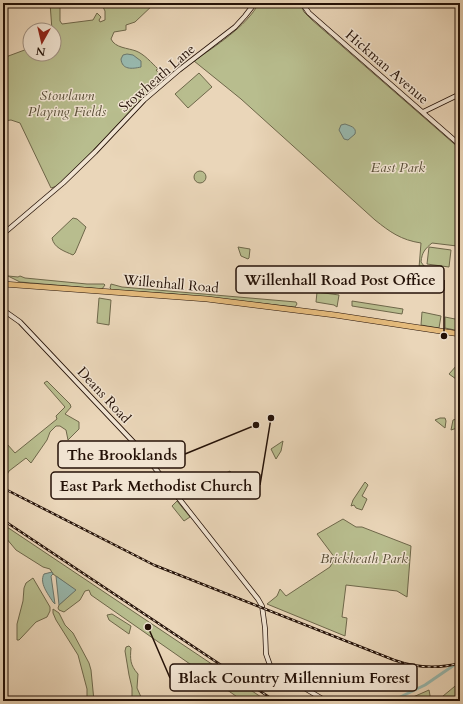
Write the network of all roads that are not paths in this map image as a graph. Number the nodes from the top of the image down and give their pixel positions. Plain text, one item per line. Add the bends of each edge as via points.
1 (255, 3) edge
2 (302, 3) edge
3 (460, 94) edge
4 (423, 112) junction
5 (460, 145) edge
6 (3, 234) edge
7 (3, 280) edge
8 (3, 284) edge
9 (22, 284) junction
10 (3, 310) edge
11 (460, 334) edge
12 (326, 701) edge

1 - 6 street, Stowheath Lane via 235,27 144,100 63,183
2 - 4 street, Hickman Avenue via 309,13
3 - 4 street
4 - 5 street, Hickman Avenue
7 - 9 highway, Willenhall Road
8 - 9 highway, Willenhall Road
9 - 11 highway, Willenhall Road via 207,299
10 - 12 street, Deans Road via 20,322 140,449 261,604 266,654 271,668

